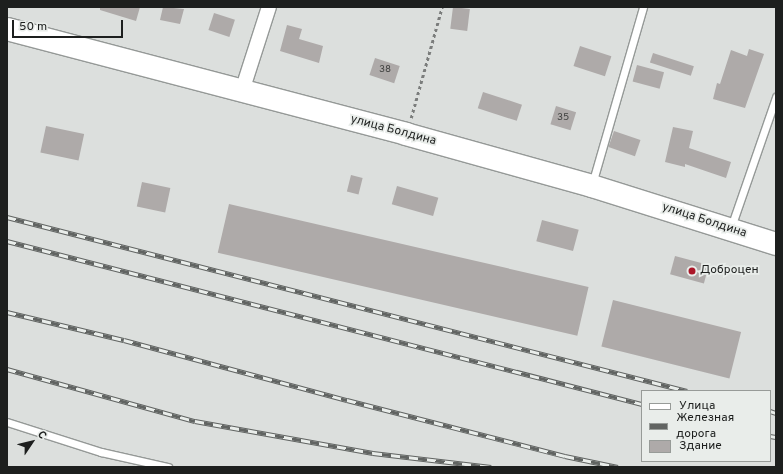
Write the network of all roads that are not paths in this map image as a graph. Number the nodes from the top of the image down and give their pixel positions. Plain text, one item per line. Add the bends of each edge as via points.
1 (269, 7) edge
2 (643, 7) edge
3 (7, 30) edge
4 (242, 91) junction
5 (776, 97) edge
6 (592, 186) junction
7 (730, 229) junction
8 (776, 244) edge
9 (7, 422) edge
10 (168, 467) edge

1 - 4 street
2 - 6 lane
3 - 4 main road, улица Болдина
4 - 6 main road, улица Болдина
5 - 7 lane
6 - 7 main road, улица Болдина
7 - 8 main road, улица Болдина
9 - 10 lane via 101,452

